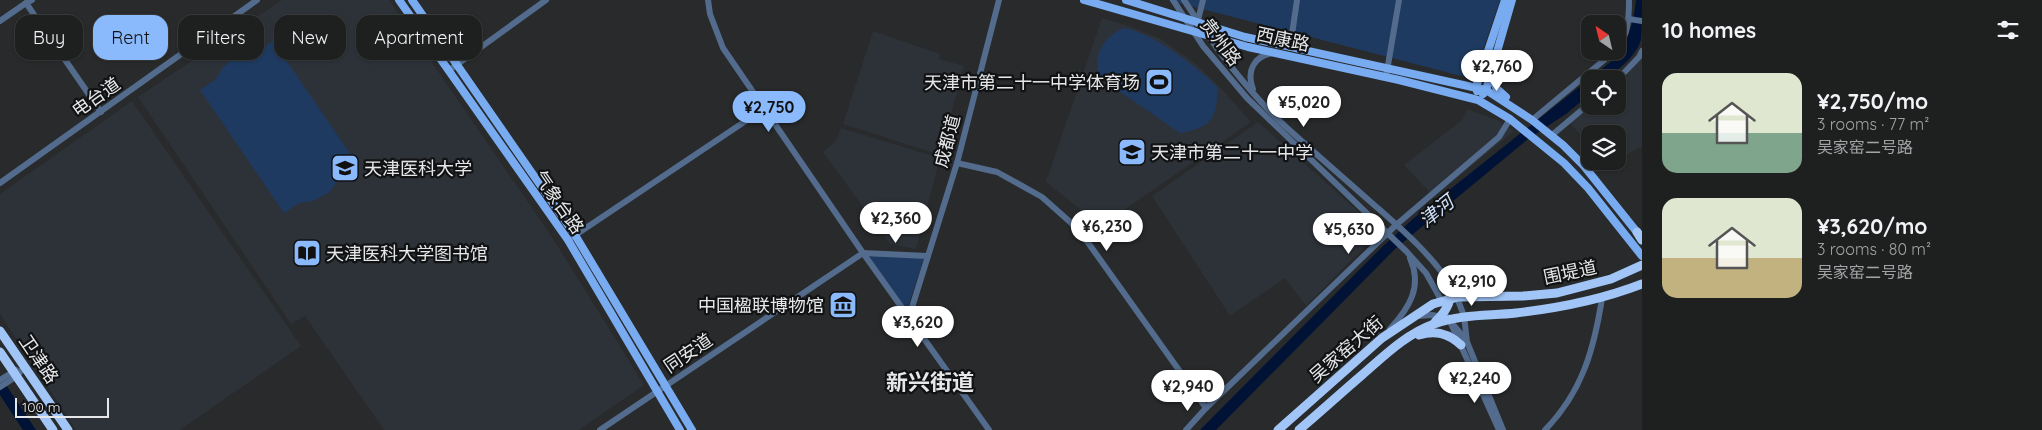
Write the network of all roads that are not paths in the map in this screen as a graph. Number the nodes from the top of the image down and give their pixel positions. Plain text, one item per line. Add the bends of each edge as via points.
1 (257, 0) edge
2 (399, 0) edge
3 (412, 0) edge
4 (546, 0) edge
5 (708, 0) edge
6 (999, 0) edge
7 (1084, 0) edge
8 (1126, 0) edge
9 (1173, 0) edge
10 (1184, 0) edge
11 (1203, 0) edge
12 (1297, 0) edge
13 (1399, 0) edge
14 (1505, 0) edge
15 (1512, 0) edge
16 (1629, 0) edge
17 (29, 2) edge
18 (1184, 18) junction
19 (1629, 19) junction
20 (0, 21) edge
21 (1642, 21) edge
22 (1198, 22) junction
23 (1192, 30) junction
24 (1626, 32) edge
25 (1207, 35) junction
26 (1290, 48) junction
27 (1642, 51) edge
28 (1274, 52) junction
29 (1604, 60) edge
30 (457, 64) junction
31 (1388, 68) junction
32 (1487, 70) junction
33 (448, 71) junction
34 (1626, 71) edge
35 (1386, 77) junction
36 (1408, 82) junction
37 (1457, 84) junction
38 (1480, 89) junction
39 (1258, 99) junction
40 (1478, 100) junction
41 (764, 108) junction
42 (1581, 111) edge
43 (101, 112) junction
44 (1510, 119) junction
45 (1532, 120) junction
46 (1552, 135) junction
47 (957, 164) junction
48 (0, 183) edge
49 (1396, 225) junction
50 (1388, 233) junction
51 (575, 235) junction
52 (1641, 236) edge
53 (1628, 239) junction
54 (568, 240) junction
55 (1406, 250) junction
56 (1642, 251) edge
57 (863, 253) junction
58 (928, 256) junction
59 (1642, 256) edge
60 (1642, 265) edge
61 (1642, 279) edge
62 (1449, 282) joint
63 (1642, 284) edge
64 (1628, 289) junction
65 (1602, 298) junction
66 (1450, 299) junction
67 (1446, 316) junction
68 (1464, 316) junction
69 (909, 317) junction
70 (1408, 319) junction
71 (0, 331) edge
72 (1382, 338) junction
73 (1406, 338) junction
74 (1464, 344) junction
75 (0, 352) edge
76 (24, 367) junction
77 (15, 374) junction
78 (2, 382) edge
79 (666, 386) junction
80 (657, 392) junction
81 (1206, 408) junction
82 (53, 430) edge
83 (68, 430) edge
84 (600, 430) edge
85 (680, 430) edge
86 (692, 430) edge
87 (989, 430) edge
88 (1186, 430) edge
89 (1278, 430) edge
90 (1299, 430) edge
91 (1498, 430) edge
92 (1503, 430) edge
93 (1545, 430) edge

1 - 43 street, 电台道
2 - 33 main road, 气象台路
3 - 30 main road, 气象台路
4 - 30 street
5 - 41 street via 723,48
6 - 47 street, 成都道
7 - 23 main road, 西康路
8 - 18 main road, 西康路
9 - 18 street, 贵州路
10 - 22 street, 贵州路
11 - 22 street
12 - 26 street
13 - 31 street
14 - 32 main road
15 - 32 main road
16 - 19 street
17 - 20 street
17 - 43 street
18 - 22 main road, 西康路
18 - 23 street, 贵州路
19 - 21 street
19 - 24 street
22 - 23 street
22 - 25 street, 贵州路
22 - 26 main road, 西康路
23 - 25 main road, 西康路
23 - 50 street, 贵州路 via 1247,98
25 - 28 main road, 西康路
25 - 39 street, 贵州路
26 - 31 main road, 西康路
27 - 34 street
28 - 35 main road, 西康路
28 - 39 street via 1258,58 1252,66 1250,82
29 - 45 street
30 - 33 street
30 - 51 main road, 气象台路
31 - 35 street
31 - 37 main road, 西康路
32 - 37 main road via 1472,82
32 - 38 main road
32 - 45 main road via 1497,89
33 - 54 main road, 气象台路
35 - 36 main road, 西康路
36 - 38 main road via 1470,92
36 - 40 main road, 西康路
37 - 38 main road, 西康路
38 - 40 main road
38 - 45 main road
39 - 49 street, 贵州路
40 - 44 main road, 西康路
41 - 51 street
41 - 57 street
42 - 46 street
43 - 48 street, 电台道
44 - 49 street via 1499,137
44 - 53 main road, 西康路 via 1564,163
45 - 46 main road
46 - 52 main road via 1584,166
47 - 58 street, 成都道
47 - 81 street via 997,172 1042,197 1079,230
49 - 50 street
49 - 62 street, 贵州路
50 - 55 street, 贵州路
50 - 81 street
51 - 54 street
51 - 79 main road, 气象台路
53 - 56 main road
53 - 59 main road
54 - 80 main road, 气象台路
55 - 66 street, 贵州路
55 - 72 street via 1415,274 1415,290 1403,316
57 - 58 street
57 - 69 street
57 - 79 street, 同安道
58 - 69 street, 成都道
60 - 66 highway, 围堤道 via 1611,279 1557,293
61 - 64 highway
62 - 66 highway
63 - 64 highway, 围堤道
64 - 65 highway, 围堤道
65 - 68 highway, 围堤道 via 1548,310
65 - 93 street via 1582,376 1569,402
66 - 67 highway
66 - 68 street, 贵州路
66 - 70 highway, 吴家窑大街
67 - 68 highway, 吴家窑大街
67 - 70 street via 1426,315
67 - 73 highway, 吴家窑大街
67 - 74 street, 贵州路
68 - 74 street, 贵州路
69 - 87 street
70 - 72 highway, 吴家窑大街
71 - 76 highway, 卫津路
72 - 89 highway, 吴家窑大街
73 - 74 highway via 1434,332
73 - 90 highway, 吴家窑大街
74 - 91 street, 贵州路
74 - 92 street, 贵州路
75 - 77 highway, 卫津路
76 - 77 street
76 - 83 highway, 卫津路
77 - 78 street
77 - 82 highway, 卫津路
79 - 80 street, 同安道
79 - 86 main road, 气象台路
80 - 84 street, 同安道
80 - 85 main road, 气象台路
81 - 88 street

